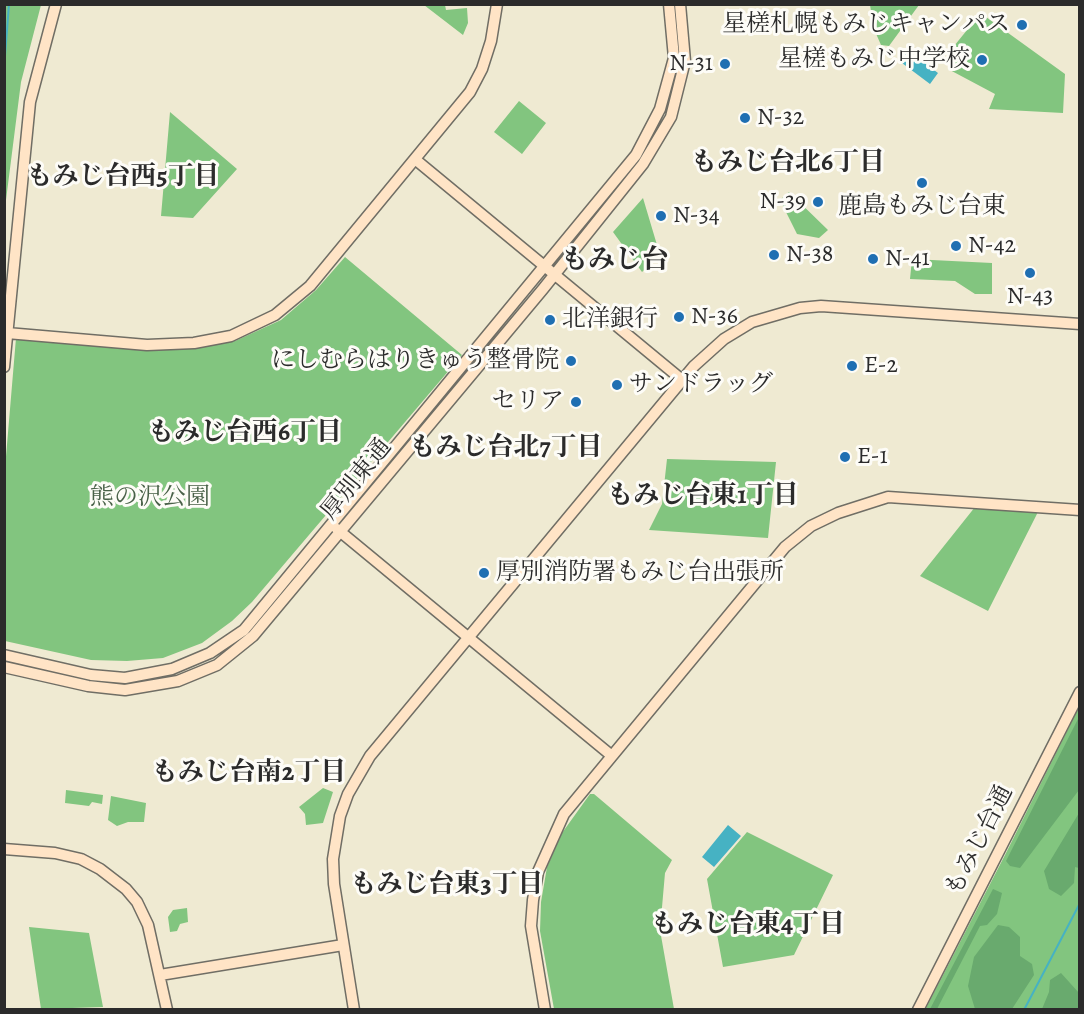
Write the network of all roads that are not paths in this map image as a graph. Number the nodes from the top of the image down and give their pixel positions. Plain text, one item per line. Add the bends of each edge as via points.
1 (56, 4) edge
2 (497, 4) edge
3 (669, 4) edge
4 (680, 4) edge
5 (416, 160) junction
6 (546, 266) junction
7 (555, 274) junction
8 (1080, 324) edge
9 (7, 333) junction
10 (4, 368) edge
11 (681, 380) junction
12 (1080, 510) edge
13 (332, 525) junction
14 (341, 532) junction
15 (470, 639) junction
16 (4, 655) edge
17 (4, 667) edge
18 (1080, 692) edge
19 (612, 756) junction
20 (4, 849) edge
21 (344, 945) junction
22 (160, 975) junction
23 (166, 1010) edge
24 (354, 1010) edge
25 (545, 1010) edge
26 (918, 1010) edge

1 - 9 street via 30,102
2 - 5 street via 482,69 470,92
3 - 6 street, 厚別東通 via 674,58 660,109 636,155
4 - 7 street, 厚別東通 via 685,61 671,117 643,164
5 - 6 street
5 - 9 street via 310,286 283,309 248,329 194,343 147,345
6 - 7 street
6 - 13 street, 厚別東通
7 - 11 street
7 - 14 street, 厚別東通
8 - 11 street via 836,306 800,308 752,322 733,333
9 - 10 street
11 - 15 street
12 - 19 street via 888,497 856,505 811,526 774,559
13 - 14 street
13 - 16 street, 厚別東通 via 244,630 210,653 172,669 125,678 91,675
14 - 15 street
14 - 17 street, 厚別東通 via 253,636 217,665 177,681 125,690
15 - 19 street
15 - 21 street via 370,756 348,794 333,859
18 - 26 street, もみじ台通
19 - 25 street via 564,814 538,872 531,926
20 - 22 street via 72,857 115,879 137,902 148,925
21 - 22 street
21 - 24 street
22 - 23 street

